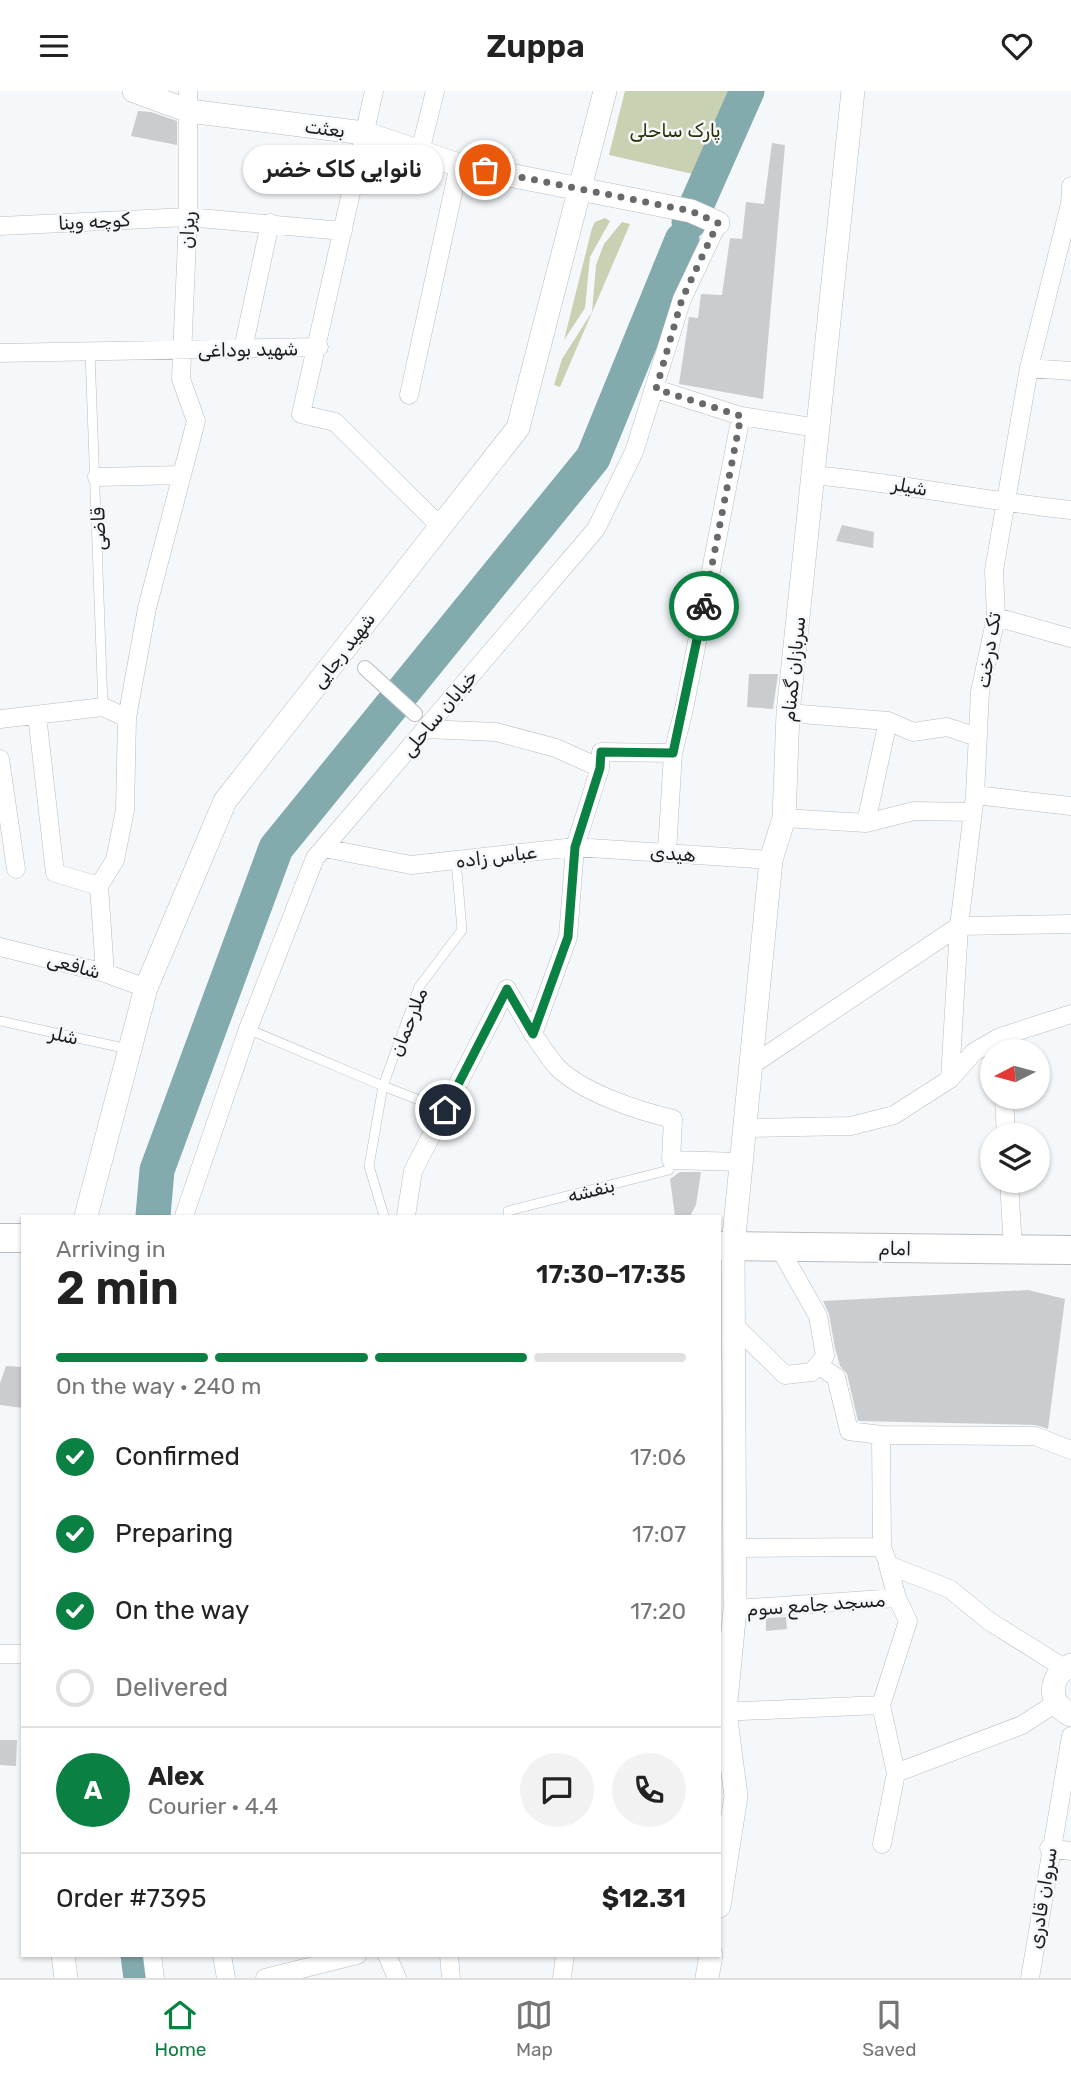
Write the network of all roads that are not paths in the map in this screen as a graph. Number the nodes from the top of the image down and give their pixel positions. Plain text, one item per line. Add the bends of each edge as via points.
1 (134, 91) edge
2 (374, 91) edge
3 (435, 91) edge
4 (605, 91) edge
5 (853, 91) edge
6 (189, 101) edge
7 (364, 133) junction
8 (420, 152) junction
9 (459, 165) junction
10 (1071, 186) edge
11 (582, 187) junction
12 (1070, 204) edge
13 (188, 217) junction
14 (270, 223) junction
15 (718, 223) joint
16 (0, 226) edge
17 (343, 231) junction
18 (319, 348) junction
19 (243, 349) junction
20 (183, 350) junction
21 (90, 352) junction
22 (0, 353) edge
23 (1029, 368) junction
24 (1071, 371) edge
25 (656, 389) junction
26 (409, 395) dead end
27 (741, 416) junction
28 (818, 428) junction
29 (181, 475) junction
30 (813, 475) junction
31 (97, 477) junction
32 (1006, 503) junction
33 (1071, 510) edge
34 (440, 527) junction
35 (996, 617) junction
36 (1071, 638) edge
37 (365, 668) dead end
38 (103, 707) junction
39 (788, 713) junction
40 (37, 715) junction
41 (127, 718) junction
42 (0, 719) edge
43 (888, 721) junction
44 (420, 722) junction
45 (977, 737) junction
46 (673, 753) junction
47 (0, 759) edge
48 (600, 768) junction
49 (974, 804) junction
50 (1071, 806) edge
51 (784, 818) junction
52 (866, 823) junction
53 (575, 847) junction
54 (324, 848) junction
55 (667, 852) junction
56 (456, 860) junction
57 (771, 860) junction
58 (16, 869) dead end
59 (99, 886) junction
60 (1071, 924) edge
61 (958, 926) junction
62 (0, 947) edge
63 (105, 973) junction
64 (146, 988) junction
65 (1071, 1014) edge
66 (0, 1021) edge
67 (248, 1029) junction
68 (533, 1034) junction
69 (1012, 1039) edge
70 (128, 1049) junction
71 (980, 1050) edge
72 (749, 1067) junction
73 (950, 1079) junction
74 (383, 1086) junction
75 (445, 1110) junction
76 (744, 1128) junction
77 (671, 1160) junction
78 (741, 1162) junction
79 (1010, 1193) edge
80 (86, 1215) edge
81 (184, 1215) edge
82 (384, 1215) edge
83 (406, 1215) edge
84 (508, 1215) edge
85 (0, 1238) edge
86 (21, 1238) edge
87 (726, 1246) edge
88 (779, 1247) junction
89 (1013, 1249) junction
90 (1071, 1250) edge
91 (734, 1325) junction
92 (818, 1365) junction
93 (881, 1435) junction
94 (1071, 1450) edge
95 (727, 1452) edge
96 (730, 1536) edge
97 (882, 1547) junction
98 (888, 1565) junction
99 (897, 1598) junction
100 (735, 1609) junction
101 (0, 1654) edge
102 (21, 1654) edge
103 (1067, 1666) edge
104 (881, 1705) junction
105 (1063, 1709) edge
106 (722, 1712) edge
107 (1071, 1736) edge
108 (896, 1773) junction
109 (882, 1844) dead end
110 (1049, 1848) junction
111 (1071, 1851) edge
112 (721, 1893) edge
113 (63, 1957) edge
114 (152, 1957) edge
115 (222, 1957) edge
116 (349, 1957) edge
117 (388, 1957) edge
118 (449, 1957) edge
119 (565, 1957) edge
120 (711, 1957) edge
121 (66, 1978) edge
122 (155, 1978) edge
123 (226, 1978) edge
124 (265, 1978) edge
125 (397, 1978) edge
126 (451, 1978) edge
127 (562, 1978) edge
128 (707, 1978) edge
129 (1030, 1978) edge

1 - 6 street, بعثت
2 - 7 street, شهید بوداغی
3 - 8 street
4 - 11 street, شهید رجایی
5 - 28 street, سربازان گمنام
6 - 7 street, بعثت
6 - 13 street, ریزان
7 - 8 street, بعثت
7 - 17 street, شهید بوداغی
8 - 9 street, بعثت
9 - 11 street, بعثت
9 - 26 street
10 - 12 street, تک درخت
11 - 15 street, بعثت via 691,211
11 - 34 street, شهید رجایی via 519,428
12 - 23 street, تک درخت
13 - 14 street, کوچه وینا
13 - 16 street, کوچه وینا
13 - 20 street, ریزان
14 - 17 street, کوچه وینا
14 - 19 street
15 - 25 street, خیابان ساحلی via 682,299
17 - 18 street, شهید بوداغی
18 - 19 street, شهید بوداغی
18 - 34 street via 301,414 335,422
19 - 20 street, شهید بوداغی
20 - 21 street, شهید بوداغی
20 - 29 street, ریزان via 181,379 197,421
21 - 22 street, شهید بوداغی
21 - 31 lane, قاضی
23 - 24 street
23 - 32 street, تک درخت
25 - 27 street
25 - 44 street, خیابان ساحلی via 634,452 596,529
27 - 28 street
27 - 46 street
28 - 30 street, سربازان گمنام
29 - 31 street
29 - 41 street, ریزان via 147,608
30 - 32 street, شیلر via 885,481
30 - 39 street, سربازان گمنام
31 - 38 lane, قاضی
32 - 33 street, شیلر
32 - 35 street, تک درخت via 994,571
34 - 64 street, شهید رجایی via 225,801
35 - 36 street
35 - 45 street, تک درخت via 980,692 982,715
37 - 44 street
38 - 40 street
38 - 41 street
39 - 43 street
39 - 51 street, سربازان گمنام
40 - 42 street
40 - 59 street via 55,873
41 - 59 street, ریزان via 125,810 115,860
43 - 45 street via 913,732 947,727
43 - 52 street
44 - 48 street via 496,732 556,748
44 - 54 street, خیابان ساحلی
45 - 49 street, تک درخت
46 - 48 street via 601,752
46 - 55 street
47 - 58 street
48 - 53 street
49 - 50 street
49 - 52 street via 914,811
49 - 61 street, تک درخت
51 - 52 street
51 - 57 street, سربازان گمنام
53 - 55 street, هیدی
53 - 56 street, عباس زاده
53 - 68 street via 568,937
54 - 56 street, عباس زاده via 411,865
54 - 67 street, خیابان ساحلی via 315,858
55 - 57 street, هیدی
56 - 74 lane, ملارحمان via 462,930 419,987
57 - 72 street, سربازان گمنام
59 - 63 street
60 - 61 street
61 - 72 street
61 - 73 street, تک درخت
62 - 63 street, شافعی
63 - 64 street, شافعی
64 - 70 street, شهید رجایی
65 - 69 street
66 - 70 lane, شلر
67 - 74 lane
67 - 81 street, خیابان ساحلی
68 - 75 street via 507,989
68 - 77 street via 560,1070 605,1096 673,1119
70 - 80 street, شهید رجایی
71 - 73 street
72 - 76 street, سربازان گمنام
73 - 76 street via 894,1115 851,1126
74 - 75 lane
74 - 82 lane, ملارحمان via 369,1166
75 - 83 street via 413,1171
76 - 78 street, سربازان گمنام
77 - 78 street
77 - 84 lane, بنفشه via 669,1170 508,1211
78 - 87 street, سربازان گمنام
79 - 89 street
85 - 86 main road
87 - 88 main road, امام
87 - 91 street, سربازان گمنام
88 - 89 main road, امام
88 - 92 street via 818,1315 825,1356
89 - 90 main road, امام
91 - 92 street via 785,1375 812,1372
91 - 95 street, سربازان گمنام
92 - 93 street via 836,1377 849,1431
93 - 94 street via 1035,1436
93 - 97 street
95 - 96 street, سربازان گمنام
96 - 97 street
96 - 100 street, سربازان گمنام
97 - 98 street
98 - 99 street
98 - 103 street via 950,1589 989,1621
99 - 100 street, مسجد جامع سوم
99 - 104 street via 908,1621
100 - 106 street, سربازان گمنام
101 - 102 street
103 - 105 street via 1053,1688
104 - 106 street
104 - 108 street
105 - 108 street
106 - 112 street, سربازان گمنام via 736,1796
107 - 110 street, سروان قادری
108 - 109 street
110 - 111 street
110 - 129 street, سروان قادری
113 - 121 street
114 - 122 street
115 - 123 street
116 - 124 street
117 - 125 street
118 - 126 street
119 - 127 street
120 - 128 street

